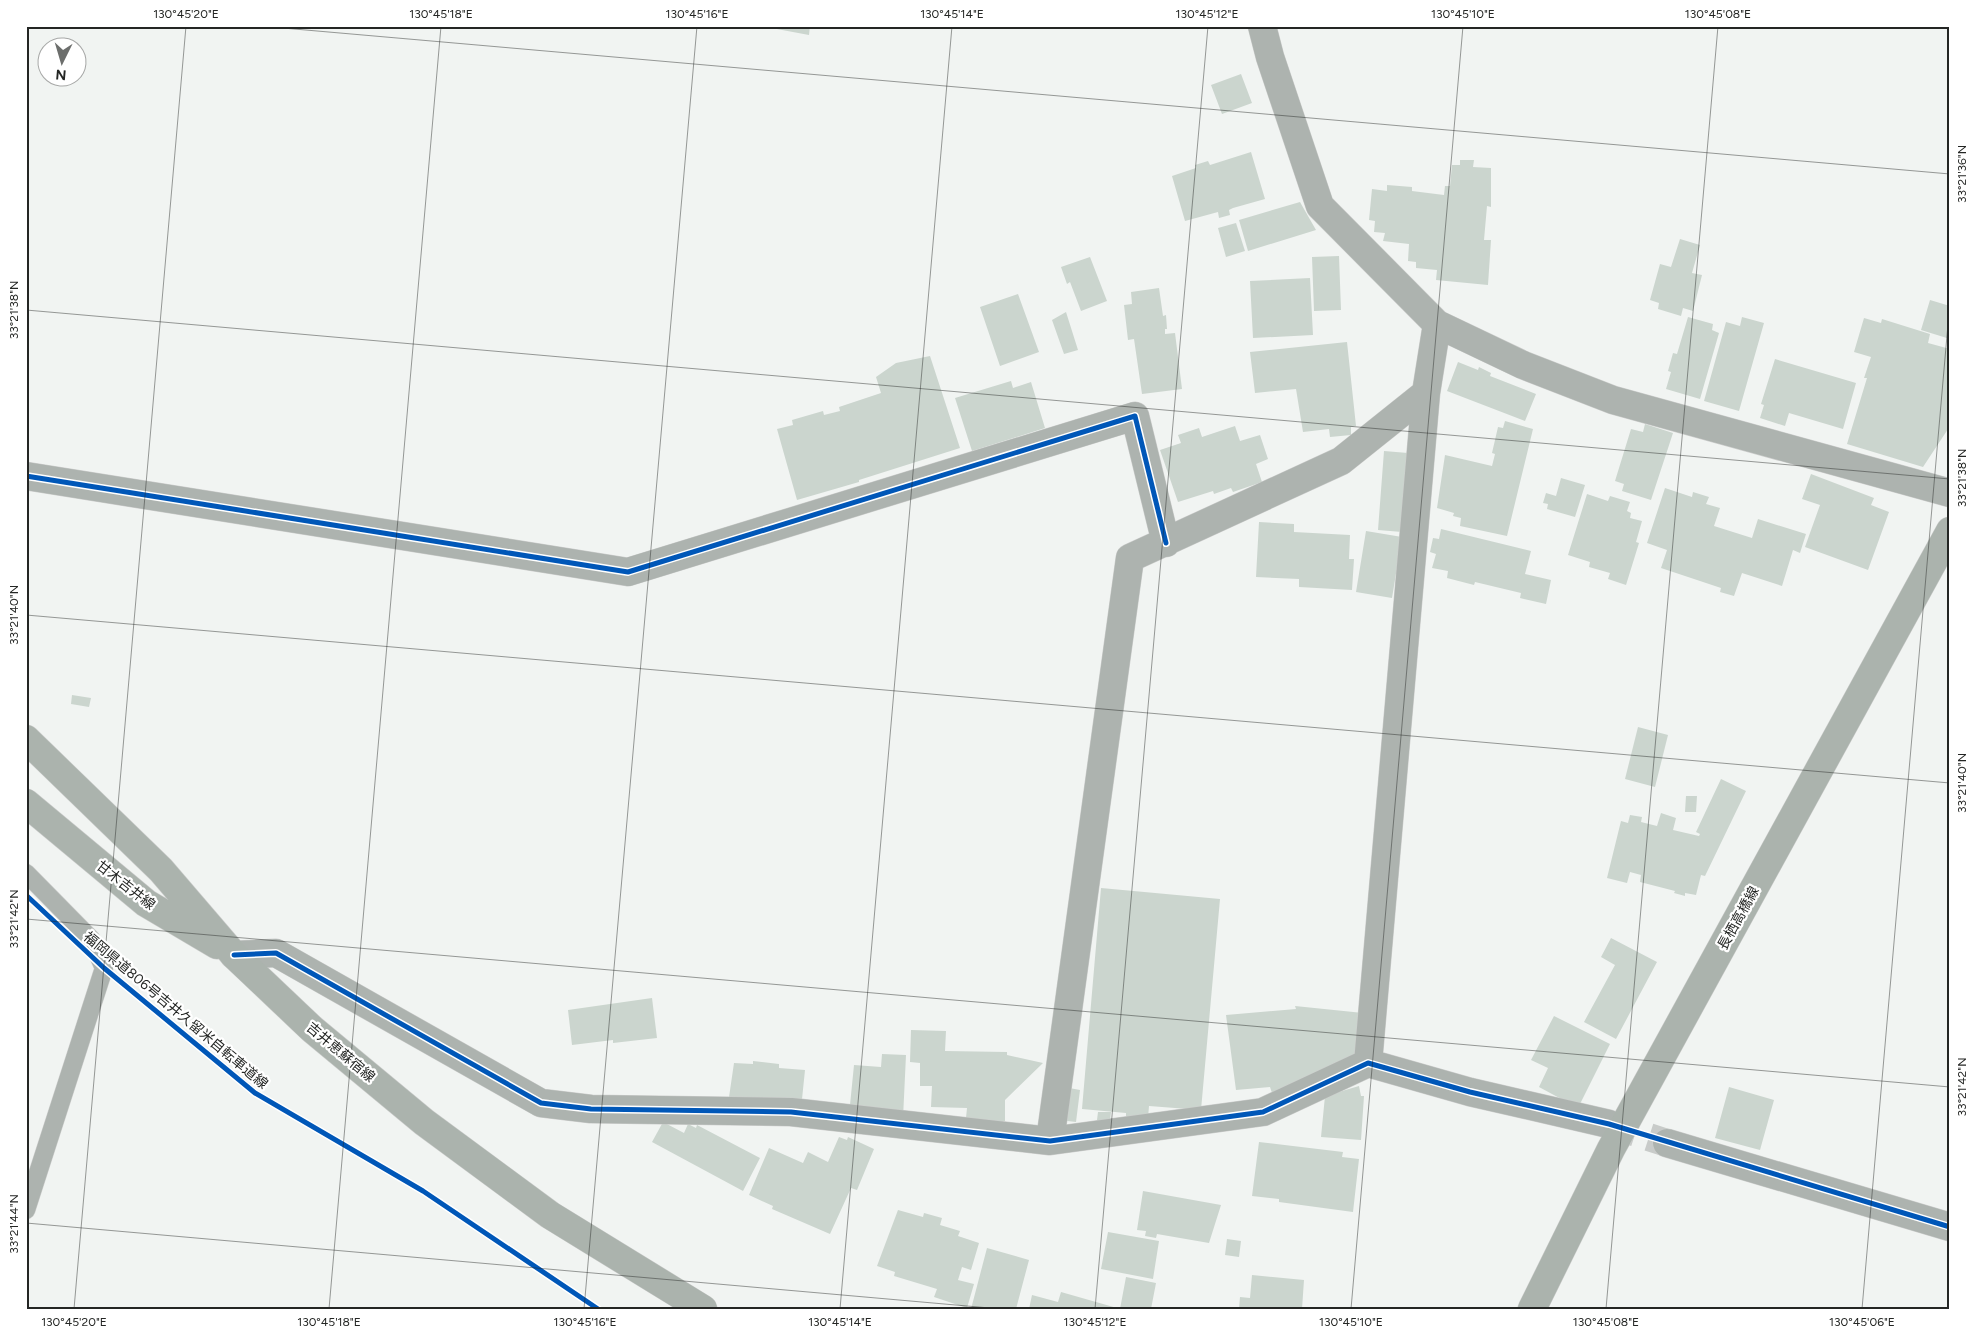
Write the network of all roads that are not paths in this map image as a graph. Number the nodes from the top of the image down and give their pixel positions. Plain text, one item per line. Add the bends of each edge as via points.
1 (1262, 26) edge
2 (1437, 324) junction
3 (1426, 394) junction
4 (26, 476) edge
5 (1950, 493) edge
6 (1950, 531) edge
7 (1166, 543) junction
8 (26, 739) edge
9 (26, 803) edge
10 (26, 873) edge
11 (234, 955) junction
12 (1368, 1063) junction
13 (1609, 1124) tunnel mouth
14 (1050, 1141) junction
15 (1667, 1143) tunnel mouth
16 (26, 1210) edge
17 (1950, 1227) edge
18 (703, 1309) edge
19 (1532, 1309) edge

1 - 2 street via 1320,206
2 - 3 street
2 - 5 street via 1523,365 1613,400
3 - 7 street via 1341,460
3 - 12 street
4 - 7 street via 628,572 1135,416
6 - 19 main road, 長栖高橋線 via 1611,1149
7 - 14 street via 1130,558
8 - 11 main road, 吉井恵蘇宿線 via 161,870
9 - 11 main road, 甘木吉井線 via 146,903
10 - 16 lane via 90,939 104,968
11 - 14 street via 276,952 541,1103 591,1109 791,1112
11 - 18 main road, 吉井恵蘇宿線 via 312,1029 424,1122 550,1215
12 - 13 street via 1470,1092
12 - 14 street via 1263,1112
15 - 17 street

